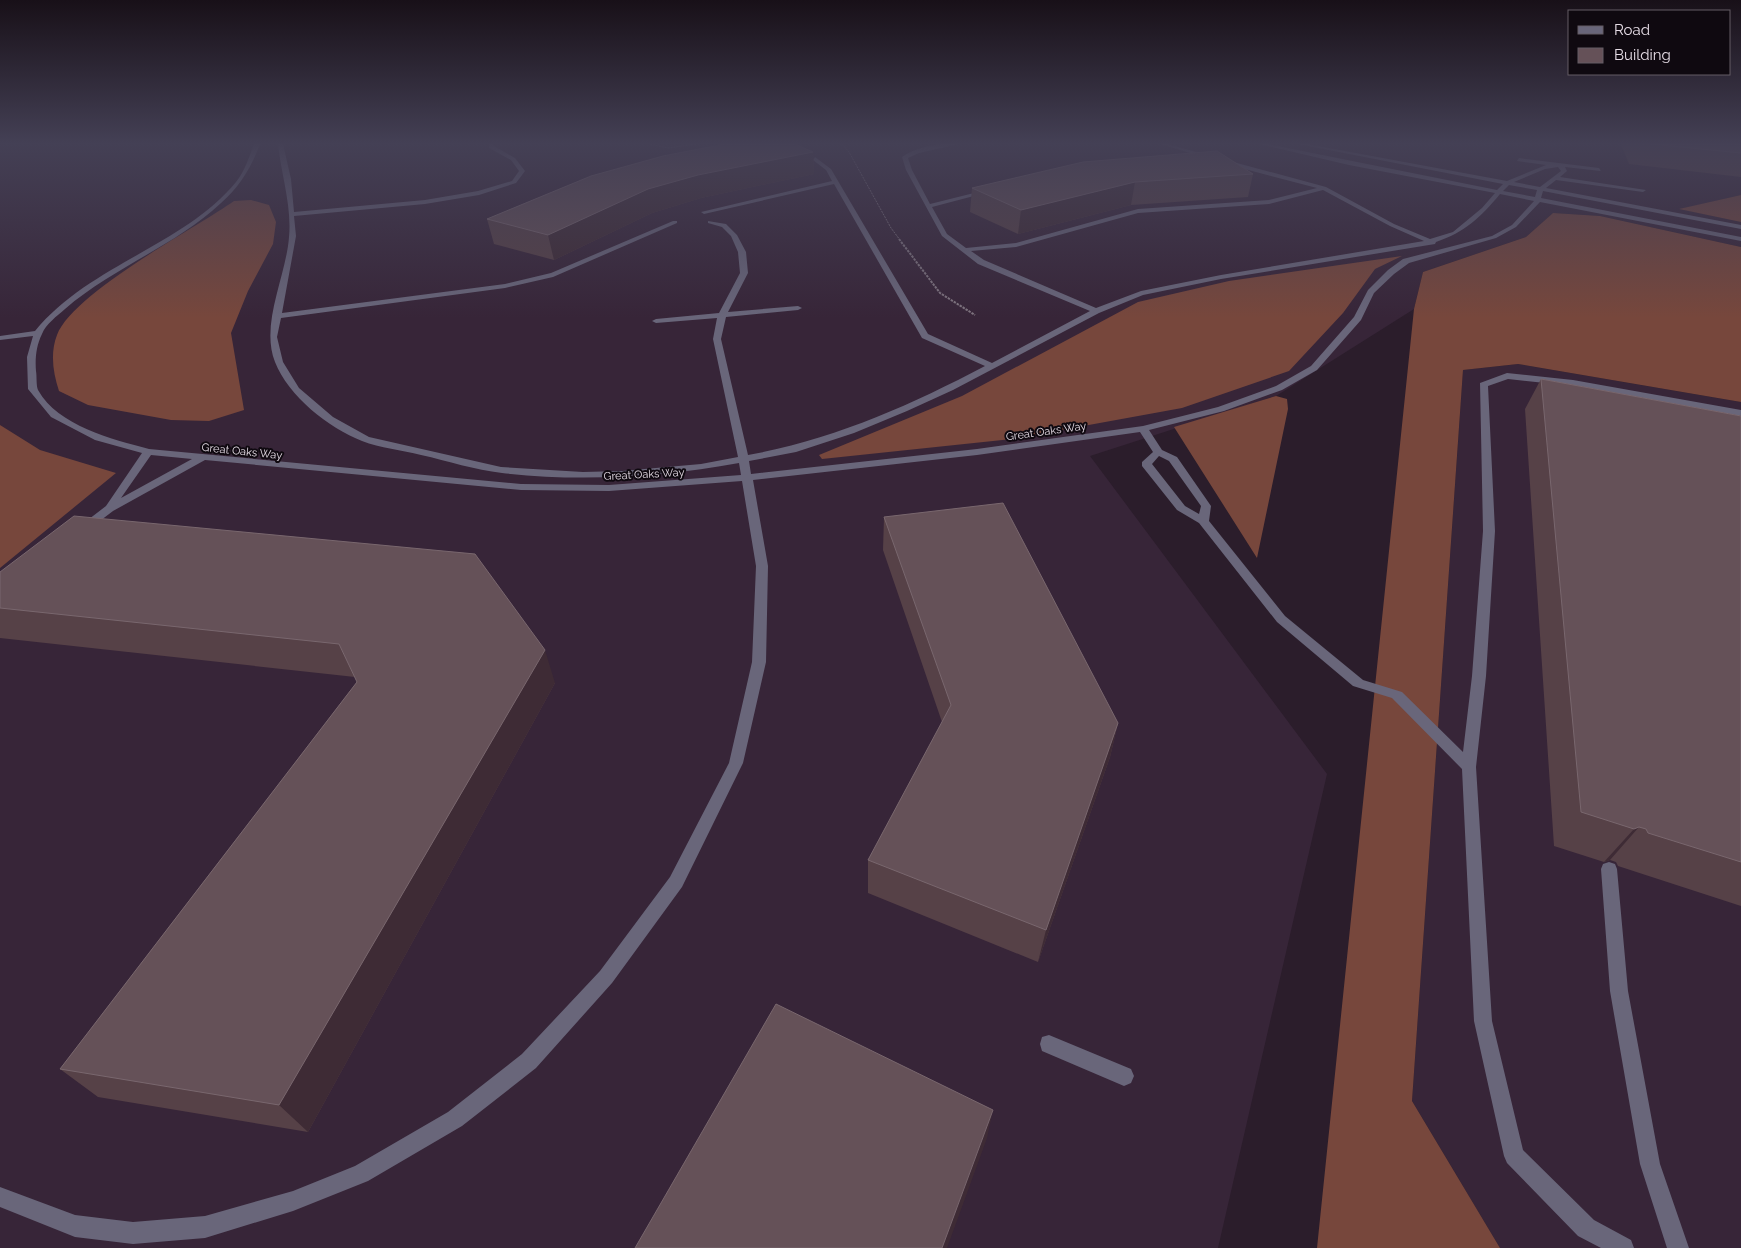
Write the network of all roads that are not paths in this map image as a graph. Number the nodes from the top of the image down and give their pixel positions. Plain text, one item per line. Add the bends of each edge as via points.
1 (219, 202) edge
2 (290, 202) edge
3 (422, 202) edge
4 (747, 202) edge
5 (847, 202) edge
6 (926, 202) edge
7 (945, 202) edge
8 (1266, 202) edge
9 (1350, 202) edge
10 (1489, 202) edge
11 (1533, 202) edge
12 (1572, 202) edge
13 (1585, 202) edge
14 (928, 206) junction
15 (704, 212) dead end
16 (291, 214) junction
17 (675, 222) dead end
18 (710, 222) dead end
19 (1741, 227) edge
20 (1741, 239) edge
21 (1428, 241) junction
22 (964, 250) junction
23 (1452, 250) junction
24 (798, 308) dead end
25 (1096, 311) junction
26 (722, 315) junction
27 (276, 316) junction
28 (656, 321) dead end
29 (38, 333) junction
30 (0, 338) edge
31 (992, 366) junction
32 (1741, 413) edge
33 (1143, 429) junction
34 (148, 452) junction
35 (1158, 452) junction
36 (202, 458) junction
37 (745, 469) junction
38 (108, 509) junction
39 (1203, 521) junction
40 (78, 533) edge
41 (1469, 767) junction
42 (1609, 869) dead end
43 (1049, 1044) dead end
44 (1124, 1076) dead end
45 (0, 1197) edge
46 (1623, 1248) edge
47 (1678, 1248) edge

1 - 29 street, Great Oaks Way via 197,220 79,293
2 - 16 street, Great Oaks Way
3 - 16 street
4 - 15 street
5 - 31 street via 925,336
6 - 14 street
7 - 14 street
8 - 22 street via 1138,211 1016,245
9 - 21 street
10 - 21 street, Great Oaks Way via 1454,233
11 - 23 street, Great Oaks Way via 1514,226 1494,237
12 - 20 street
13 - 19 street
14 - 22 street via 944,235
16 - 27 street, Great Oaks Way via 293,236
17 - 27 street via 541,279
18 - 26 street via 724,226 734,234 742,252 744,273
21 - 23 street
21 - 25 street, Great Oaks Way via 1417,246 1165,287
22 - 25 street via 981,262
23 - 33 street, Great Oaks Way via 1406,261 1391,272 1371,292 1358,318 1314,368 1280,388 1220,409
24 - 26 street
25 - 31 street, Great Oaks Way
26 - 28 street
26 - 37 street via 716,339
27 - 37 street, Great Oaks Way via 274,349 295,390 330,419 366,439 470,464 540,474 622,474 701,467
29 - 30 street
29 - 34 street, Great Oaks Way via 31,356 33,389 54,415 98,438
31 - 37 street, Great Oaks Way via 904,409
32 - 41 street via 1573,383 1506,376 1483,385 1489,531
33 - 35 street
33 - 37 street, Great Oaks Way via 977,452
34 - 36 street, Great Oaks Way
34 - 38 street
35 - 39 street via 1173,459 1206,506
35 - 39 street via 1146,464 1181,508
36 - 37 street, Great Oaks Way via 521,487 610,488
36 - 38 street
37 - 45 street via 762,566 760,662 736,763 676,882 606,977 529,1061 455,1119 361,1174 293,1201 204,1227 132,1233 75,1226
38 - 40 street
39 - 41 street via 1281,619 1358,683 1397,695
41 - 46 street via 1483,1021 1514,1156 1586,1228
42 - 47 street via 1619,991 1650,1164
43 - 44 street

